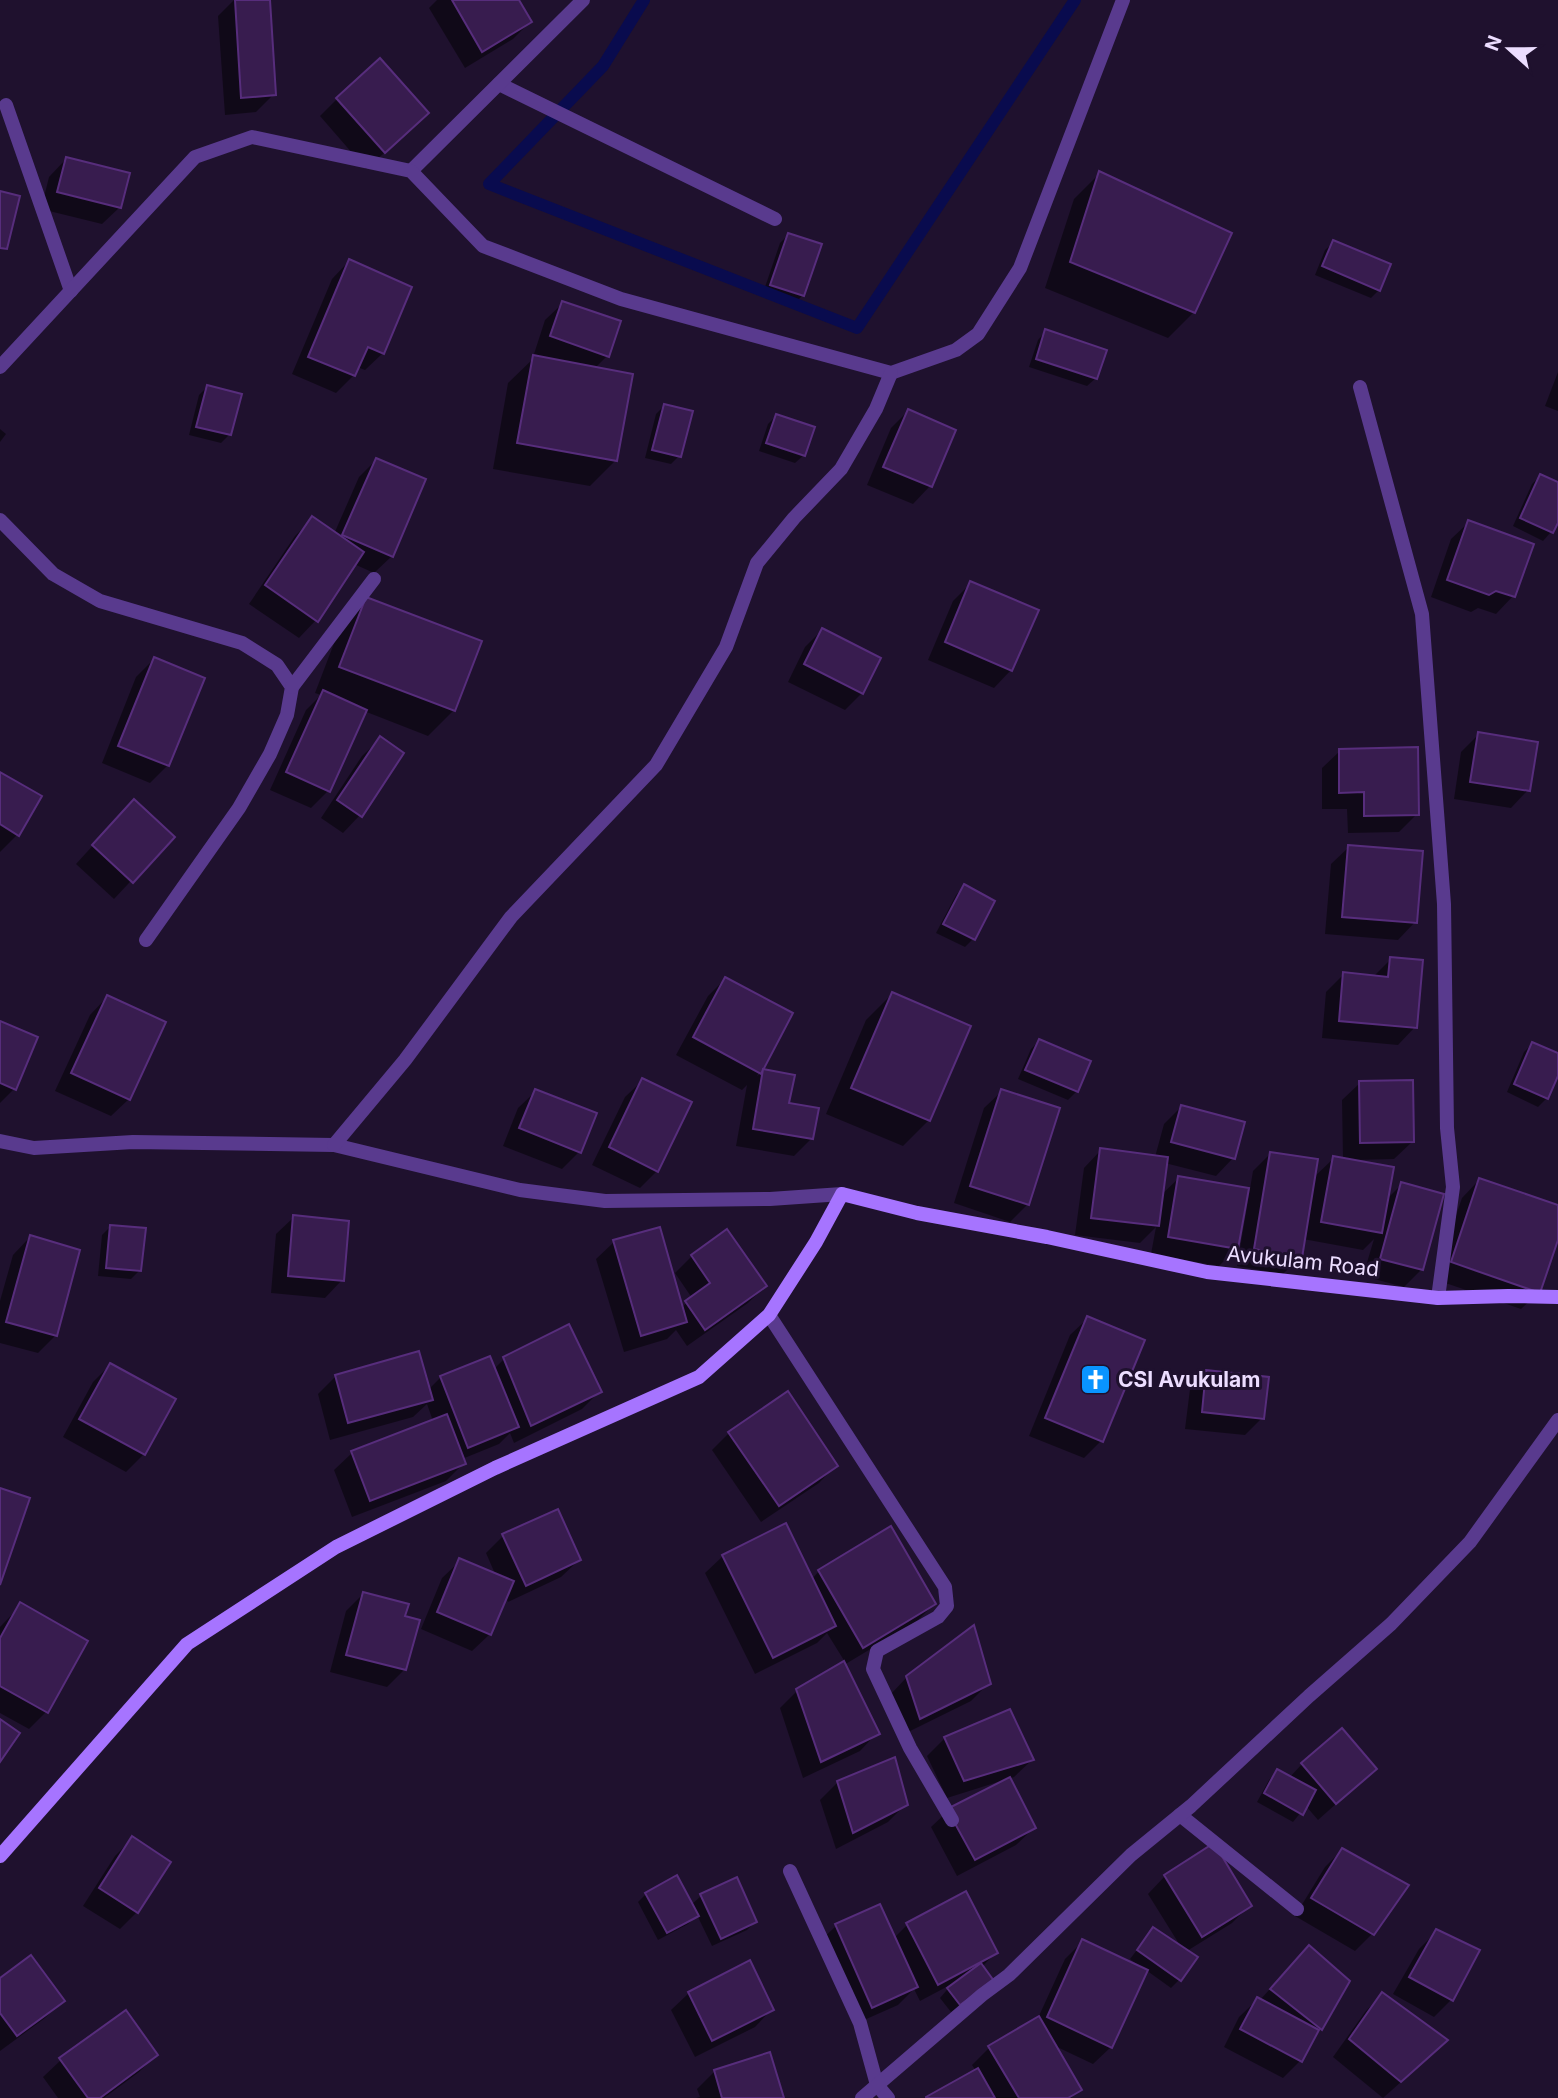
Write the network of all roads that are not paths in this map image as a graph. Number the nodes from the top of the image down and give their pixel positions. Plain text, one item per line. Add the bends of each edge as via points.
1 (583, 0) edge
2 (1123, 0) edge
3 (499, 84) junction
4 (6, 105) dead end
5 (411, 171) junction
6 (775, 219) dead end
7 (71, 291) junction
8 (0, 367) edge
9 (891, 373) junction
10 (1360, 387) dead end
11 (0, 520) edge
12 (374, 579) dead end
13 (292, 687) junction
14 (146, 940) dead end
15 (0, 1141) edge
16 (334, 1145) junction
17 (842, 1194) junction
18 (1558, 1297) edge
19 (1438, 1298) junction
20 (769, 1315) junction
21 (1558, 1420) edge
22 (1180, 1815) junction
23 (953, 1820) dead end
24 (0, 1856) edge
25 (790, 1871) dead end
26 (1297, 1909) dead end
27 (877, 2085) junction
28 (862, 2098) edge
29 (888, 2098) edge

1 - 3 street
2 - 9 street via 1020,268 978,334 956,350
3 - 5 street
3 - 6 street
4 - 7 street
5 - 7 street via 252,137 206,153 195,157
5 - 9 street via 483,246 621,299
7 - 8 street
9 - 16 street via 841,469 757,563 726,647 656,765 511,916 405,1060
10 - 19 street via 1422,614 1444,904 1447,1128 1453,1187
11 - 13 street via 53,574 100,601 242,643 276,665
12 - 13 street
13 - 14 street via 287,715 270,754 239,808
15 - 16 street via 34,1148 133,1142
16 - 17 street via 520,1190 605,1201
17 - 19 main road, Avukulam Road via 1207,1272
17 - 20 main road
18 - 19 main road, Avukulam Road
20 - 23 street via 945,1587 947,1606 938,1617 877,1651 873,1669 910,1748
20 - 24 main road via 699,1377 495,1468 335,1547 187,1644
21 - 22 street via 1470,1542 1409,1606
22 - 26 street
22 - 27 street via 1131,1856 1009,1975
25 - 27 street via 860,2022
27 - 28 street
27 - 29 street

